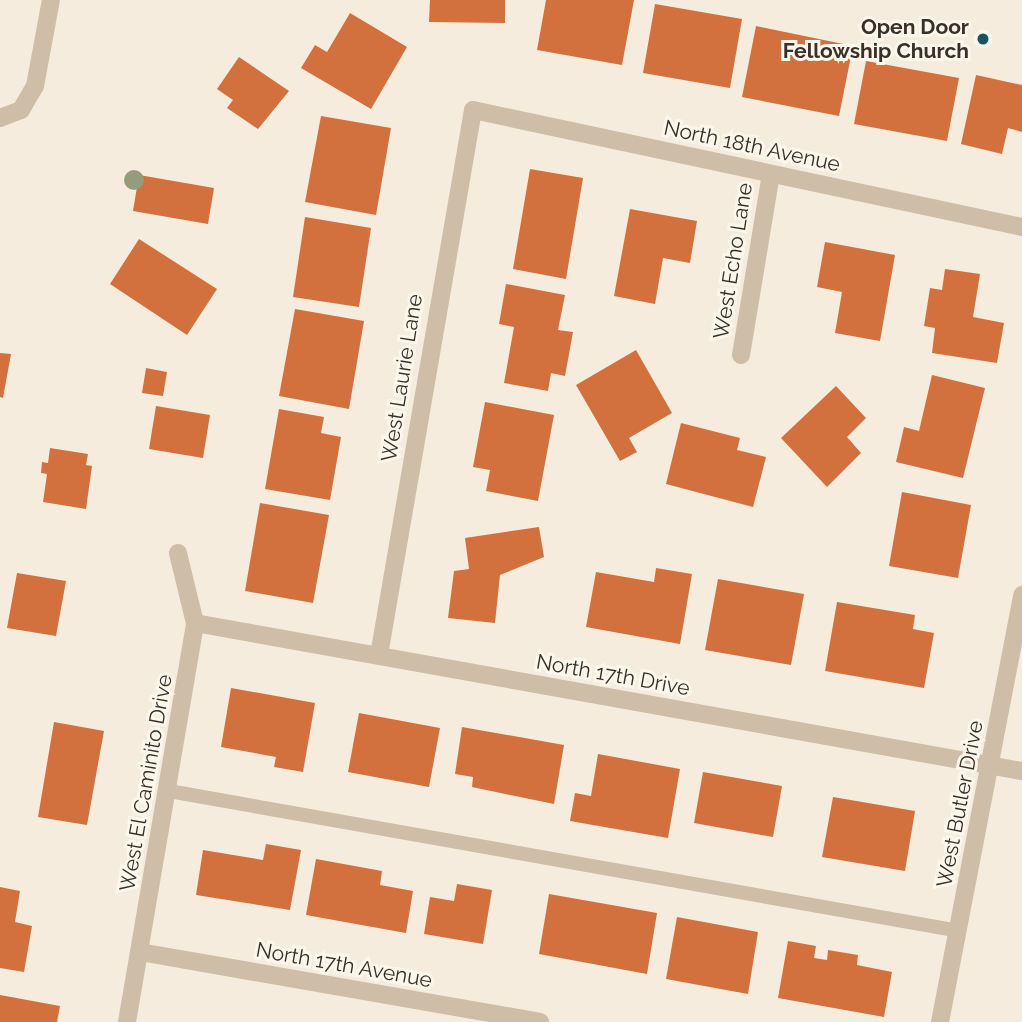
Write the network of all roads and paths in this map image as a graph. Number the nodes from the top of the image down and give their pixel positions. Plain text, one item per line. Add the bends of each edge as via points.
1 (51, 0) edge
2 (473, 110) joint
3 (0, 118) edge
4 (771, 174) junction
5 (1022, 227) edge
6 (741, 355) dead end
7 (178, 553) dead end
8 (1022, 595) edge
9 (195, 623) junction
10 (379, 656) junction
11 (991, 767) junction
12 (1022, 771) edge
13 (169, 791) junction
14 (959, 931) junction
15 (140, 952) junction
16 (127, 1022) edge
17 (540, 1022) edge
18 (940, 1022) edge

1 - 3 street via 35,86 21,110
2 - 4 street, North 18th Avenue
2 - 10 street, West Laurie Lane
4 - 5 street, North 18th Avenue
4 - 6 street, West Echo Lane
7 - 9 street, West El Caminito Drive
8 - 11 street, West Butler Drive
9 - 10 street, North 17th Drive
9 - 13 street, West El Caminito Drive
10 - 11 street, North 17th Drive
11 - 12 street, North 17th Drive
11 - 14 street, West Butler Drive
13 - 14 lane
13 - 15 street, West El Caminito Drive
14 - 18 street, West Butler Drive
15 - 16 street, West El Caminito Drive
15 - 17 street, North 17th Avenue

